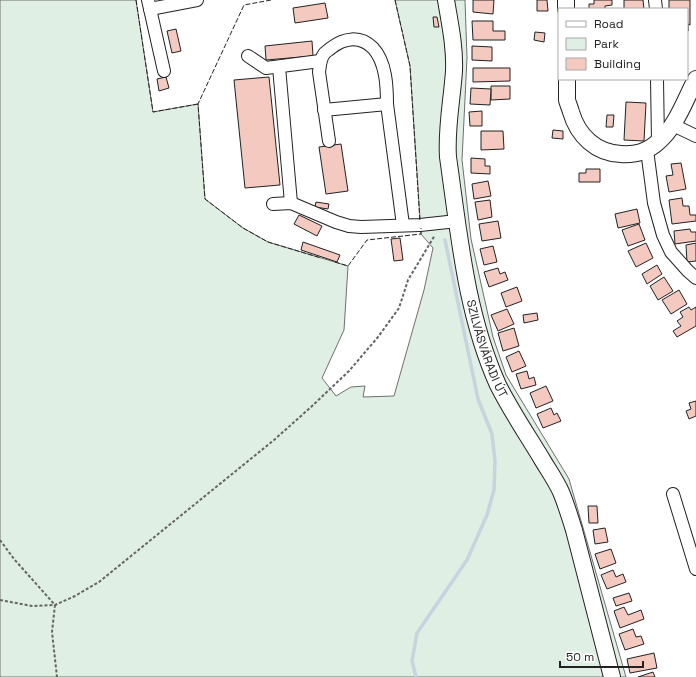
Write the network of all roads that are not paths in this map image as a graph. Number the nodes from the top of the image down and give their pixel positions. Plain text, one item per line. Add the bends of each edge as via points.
1 (197, 0) edge
2 (438, 0) edge
3 (446, 0) edge
4 (149, 4) edge
5 (452, 34) junction
6 (248, 56) dead end
7 (320, 61) junction
8 (279, 66) junction
9 (164, 70) dead end
10 (567, 80) edge
11 (657, 80) edge
12 (696, 80) edge
13 (386, 104) junction
14 (324, 110) junction
15 (673, 125) junction
16 (696, 136) edge
17 (329, 141) dead end
18 (652, 146) junction
19 (291, 202) junction
20 (273, 204) dead end
21 (450, 222) junction
22 (403, 225) junction
23 (696, 278) edge
24 (673, 494) dead end
25 (696, 569) edge
26 (612, 677) edge

1 - 4 street
2 - 5 street
3 - 5 main road, SZILVÁSVÁRADI ÚT
4 - 9 street
5 - 21 main road, SZILVÁSVÁRADI ÚT via 454,70 447,140
6 - 8 street via 266,68
7 - 8 street
7 - 13 street via 323,54 342,41 358,39 365,42 378,55 382,64 387,91
7 - 14 street
8 - 19 street
10 - 18 main road via 567,102 573,119 583,136 594,146 614,154 633,155
11 - 18 street
12 - 15 main road
13 - 14 street
13 - 22 street
14 - 17 street
15 - 16 street
15 - 18 main road
18 - 23 street via 654,203 662,235 671,252
19 - 20 street
19 - 22 street via 349,226
21 - 22 street
21 - 26 main road, SZILVÁSVÁRADI ÚT via 463,261 476,321 498,385 554,478 563,498 574,530
24 - 25 street

